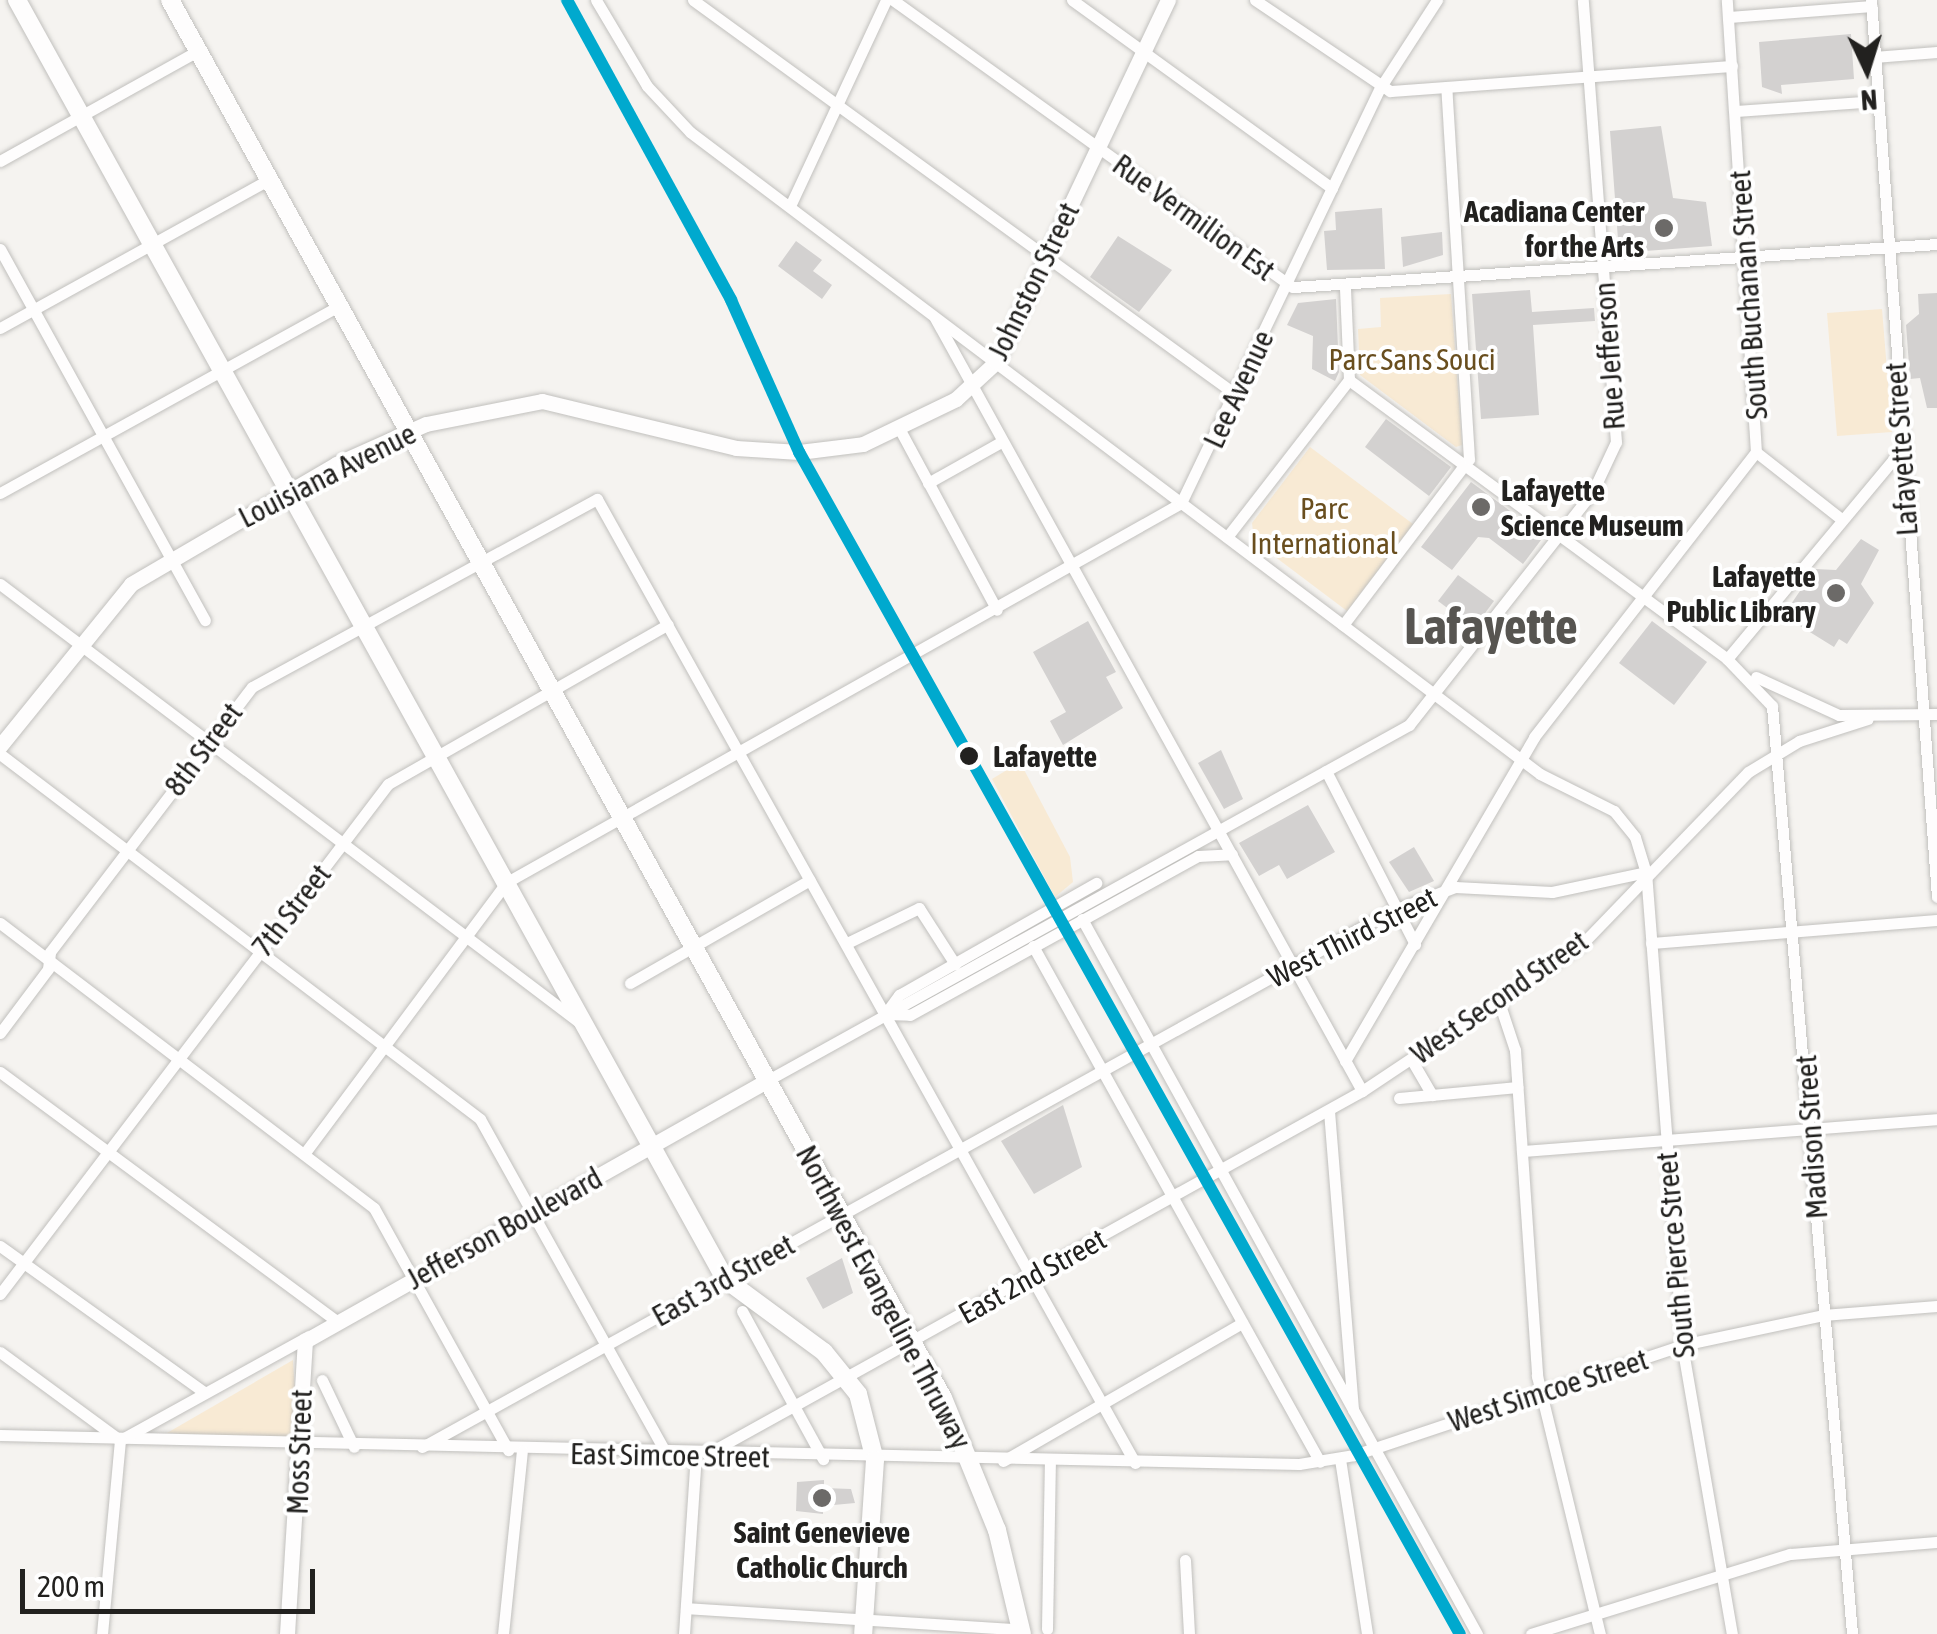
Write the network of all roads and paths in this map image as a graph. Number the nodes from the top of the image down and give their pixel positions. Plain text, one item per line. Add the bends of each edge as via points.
1 (17, 0) edge
2 (170, 0) edge
3 (596, 0) edge
4 (693, 0) edge
5 (890, 0) edge
6 (1072, 0) edge
7 (1168, 0) edge
8 (1255, 0) edge
9 (1437, 0) edge
10 (1583, 0) edge
11 (1727, 0) edge
12 (1871, 3) edge
13 (1728, 17) junction
14 (198, 50) junction
15 (1144, 52) junction
16 (1937, 52) edge
17 (1874, 57) junction
18 (1732, 66) junction
19 (1589, 77) junction
20 (1380, 88) junction
21 (1446, 88) junction
22 (1877, 101) junction
23 (837, 104) junction
24 (1736, 112) junction
25 (81, 116) junction
26 (1096, 147) junction
27 (0, 161) edge
28 (270, 178) junction
29 (1332, 188) junction
30 (790, 206) junction
31 (152, 244) junction
32 (1937, 244) edge
33 (1886, 247) junction
34 (0, 250) edge
35 (1047, 256) junction
36 (1746, 258) junction
37 (1602, 268) junction
38 (1459, 278) junction
39 (1287, 284) junction
40 (1345, 286) junction
41 (340, 306) junction
42 (33, 310) junction
43 (933, 314) junction
44 (0, 328) edge
45 (996, 362) junction
46 (221, 370) junction
47 (1349, 380) junction
48 (972, 388) junction
49 (1235, 394) junction
50 (900, 430) junction
51 (408, 431) junction
52 (103, 437) junction
53 (1001, 442) junction
54 (1901, 450) junction
55 (799, 452) joint
56 (1756, 452) junction
57 (1466, 468) junction
58 (928, 483) junction
59 (288, 491) junction
60 (0, 493) edge
61 (1181, 503) junction
62 (1840, 518) junction
63 (1558, 537) junction
64 (1228, 538) junction
65 (172, 558) junction
66 (480, 559) junction
67 (1072, 569) junction
68 (0, 584) edge
69 (1641, 598) junction
70 (997, 610) junction
71 (205, 620) dead end
72 (668, 624) junction
73 (363, 625) junction
74 (1343, 625) junction
75 (78, 644) junction
76 (1726, 658) junction
77 (551, 688) junction
78 (1435, 694) junction
79 (1937, 714) edge
80 (1921, 716) junction
81 (1868, 719) junction
82 (209, 742) junction
83 (0, 750) edge
84 (1781, 751) junction
85 (741, 753) junction
86 (434, 754) junction
87 (1520, 758) junction
88 (1326, 772) junction
89 (622, 818) junction
90 (1220, 831) junction
91 (342, 844) junction
92 (127, 850) junction
93 (1232, 854) junction
94 (1646, 872) junction
95 (810, 880) junction
96 (507, 882) junction
97 (1096, 884) dead end
98 (1445, 889) junction
99 (1937, 898) edge
100 (1401, 906) junction
101 (1082, 919) junction
102 (1937, 920) edge
103 (0, 923) edge
104 (1795, 932) junction
105 (468, 938) junction
106 (847, 943) junction
107 (1651, 943) junction
108 (1415, 944) junction
109 (1033, 946) junction
110 (694, 947) junction
111 (259, 950) junction
112 (50, 961) junction
113 (955, 964) junction
114 (1292, 966) junction
115 (630, 983) dead end
116 (1499, 1002) junction
117 (886, 1014) junction
118 (583, 1024) junction
119 (0, 1034) edge
120 (1151, 1044) junction
121 (387, 1046) junction
122 (1132, 1054) joint
123 (179, 1058) junction
124 (1412, 1058) junction
125 (1345, 1061) junction
126 (1101, 1071) junction
127 (0, 1072) edge
128 (768, 1080) junction
129 (1517, 1087) junction
130 (1362, 1090) junction
131 (1432, 1095) junction
132 (1398, 1098) dead end
133 (1329, 1111) junction
134 (1937, 1119) edge
135 (1811, 1129) junction
136 (1664, 1140) junction
137 (650, 1146) junction
138 (960, 1149) junction
139 (1522, 1151) junction
140 (108, 1153) junction
141 (304, 1154) junction
142 (1224, 1170) junction
143 (1201, 1182) joint
144 (1172, 1198) junction
145 (534, 1212) junction
146 (842, 1214) junction
147 (0, 1246) edge
148 (23, 1263) junction
149 (1034, 1275) junction
150 (416, 1278) junction
151 (725, 1279) junction
152 (0, 1294) edge
153 (1937, 1306) edge
154 (742, 1311) dead end
155 (1823, 1314) junction
156 (336, 1321) junction
157 (1242, 1323) junction
158 (312, 1334) junction
159 (913, 1342) junction
160 (606, 1345) junction
161 (1682, 1346) junction
162 (0, 1352) edge
163 (848, 1378) junction
164 (322, 1380) dead end
165 (205, 1392) junction
166 (1540, 1392) junction
167 (1103, 1405) junction
168 (794, 1406) junction
169 (487, 1411) junction
170 (1353, 1414) junction
171 (0, 1435) edge
172 (120, 1440) junction
173 (303, 1446) junction
174 (354, 1447) junction
175 (420, 1448) junction
176 (1371, 1449) junction
177 (508, 1450) junction
178 (522, 1451) junction
179 (666, 1455) junction
180 (701, 1456) junction
181 (824, 1458) junction
182 (1340, 1459) junction
183 (875, 1460) junction
184 (971, 1461) junction
185 (1002, 1461) junction
186 (1050, 1462) junction
187 (1320, 1462) junction
188 (1134, 1463) junction
189 (1937, 1542) edge
190 (1843, 1548) junction
191 (1185, 1560) dead end
192 (1722, 1576) junction
193 (686, 1608) junction
194 (1595, 1615) junction
195 (864, 1627) edge
196 (1047, 1629) dead end
197 (1022, 1632) edge
198 (102, 1634) edge
199 (288, 1634) edge
200 (503, 1634) edge
201 (684, 1634) edge
202 (1188, 1634) edge
203 (1367, 1634) edge
204 (1477, 1634) edge
205 (1531, 1634) edge
206 (1600, 1634) edge
207 (1732, 1634) edge
208 (1852, 1634) edge

1 - 25 highway
2 - 14 highway, Northwest Evangeline Thruway
3 - 30 street, South Pierce Street via 672,115
4 - 23 street
5 - 23 street
5 - 26 street, Rue Vermilion Est
6 - 15 street
7 - 15 main road, Johnston Street
8 - 20 street
9 - 20 street, Lee Avenue
10 - 19 street, Rue Jefferson
11 - 13 street, South Buchanan Street
12 - 13 street
12 - 17 street, Lafayette Street
13 - 18 street, South Buchanan Street
14 - 25 street
14 - 28 highway, Northwest Evangeline Thruway
15 - 26 main road, Johnston Street
15 - 29 street
16 - 17 street
17 - 22 street, Lafayette Street
18 - 19 street
18 - 24 street, South Buchanan Street
19 - 21 street
19 - 37 street, Rue Jefferson
20 - 21 street
20 - 29 street, Lee Avenue
21 - 38 street
22 - 24 street
22 - 33 street, Lafayette Street
23 - 30 street
23 - 35 street
24 - 36 street, South Buchanan Street
25 - 27 street
25 - 31 highway
26 - 35 main road, Johnston Street
26 - 39 street, Rue Vermilion Est
28 - 31 street
28 - 41 highway, Northwest Evangeline Thruway
29 - 39 street, Lee Avenue
30 - 43 street, South Pierce Street
31 - 42 street
31 - 46 highway
32 - 33 street, Rue Vermilion Est
33 - 36 street, Rue Vermilion Est
33 - 54 street, Lafayette Street
34 - 42 street
35 - 45 main road, Johnston Street
35 - 49 street
36 - 37 street, Rue Vermilion Est
36 - 56 street, South Buchanan Street
37 - 38 street, Rue Vermilion Est
37 - 63 street, Rue Jefferson via 1616,452
38 - 40 street, Rue Vermilion Est
38 - 57 street
39 - 40 street, Rue Vermilion Est
39 - 49 street, Lee Avenue
40 - 47 street
41 - 46 street
41 - 51 highway, Northwest Evangeline Thruway
42 - 44 street
42 - 52 street
43 - 45 street, South Pierce Street
43 - 48 street
45 - 48 main road, Johnston Street
45 - 61 street, South Pierce Street
46 - 52 street
46 - 59 highway
47 - 57 street
47 - 64 street
48 - 50 main road, Johnston Street
48 - 53 street
49 - 61 street, Lee Avenue
50 - 55 main road, Johnston Street
50 - 58 street
51 - 55 main road, Louisiana Avenue via 494,404 542,401 736,448
51 - 59 main road, Louisiana Avenue
51 - 66 highway, Northwest Evangeline Thruway
52 - 60 street
52 - 65 street
53 - 58 street
53 - 67 street
54 - 62 street
54 - 80 street, Lafayette Street
56 - 62 street
56 - 69 street, South Buchanan Street
57 - 63 street
57 - 74 street
58 - 70 street
59 - 65 main road, Louisiana Avenue
59 - 73 highway
61 - 64 street, South Pierce Street
61 - 67 street
62 - 76 street
63 - 69 street
63 - 78 street, Rue Jefferson
64 - 74 street, South Pierce Street
65 - 71 street
65 - 75 main road, Louisiana Avenue via 120,594
66 - 72 street, 8th Street via 596,499
66 - 73 street, 8th Street
66 - 77 highway, Northwest Evangeline Thruway
67 - 70 street
67 - 90 street
68 - 75 street
69 - 76 street
69 - 87 street, South Buchanan Street
70 - 85 street
72 - 77 street, 7th Street
72 - 85 street
73 - 82 street, 8th Street via 252,688
73 - 86 highway
74 - 78 street, South Pierce Street
75 - 82 street
75 - 83 main road, Louisiana Avenue
76 - 81 street via 1794,700
76 - 84 street, Madison Street via 1764,693
77 - 86 street, 7th Street
77 - 89 highway, Northwest Evangeline Thruway
78 - 87 street, South Pierce Street
78 - 88 street, Rue Jefferson via 1409,725
79 - 80 street
80 - 81 street
80 - 99 street, Lafayette Street
81 - 84 street, West Second Street
82 - 91 street
82 - 92 street, 8th Street
83 - 92 street
84 - 94 street, West Second Street via 1707,806
84 - 104 street, Madison Street
85 - 89 street
85 - 95 street
86 - 91 street, 7th Street via 388,784
86 - 96 highway
87 - 94 street, South Pierce Street via 1622,818
87 - 98 street, South Buchanan Street
88 - 90 street, Rue Jefferson
88 - 100 street
89 - 96 street
89 - 110 highway, Northwest Evangeline Thruway
90 - 93 street
90 - 117 street, Jefferson Boulevard
91 - 105 street
91 - 111 street, 7th Street
92 - 111 street
92 - 112 street, 8th Street
93 - 101 street, Jefferson Boulevard via 1198,856
93 - 114 street
94 - 98 street, West Third Street via 1552,892
94 - 107 street, South Pierce Street
94 - 116 street, West Second Street via 1581,945
95 - 106 street
95 - 110 street
96 - 105 street
96 - 118 highway
97 - 113 street, Jefferson Boulevard
98 - 100 street, West Third Street
98 - 108 street, South Buchanan Street
100 - 108 street
100 - 114 street, West Third Street
101 - 109 street, Jefferson Boulevard
101 - 120 street
102 - 104 street
103 - 112 street
104 - 107 street
104 - 135 street, Madison Street
105 - 118 street
105 - 121 street
106 - 113 street via 919,908
106 - 117 street
107 - 136 street, South Pierce Street
108 - 125 street, South Buchanan Street
109 - 117 street, Jefferson Boulevard via 910,1015
109 - 126 street
110 - 115 street
110 - 128 highway, Northwest Evangeline Thruway
111 - 121 street
111 - 123 street, 7th Street
112 - 119 street, 8th Street
112 - 123 street
113 - 117 street, Jefferson Boulevard via 900,995
114 - 120 street, West Third Street
114 - 125 street
116 - 124 street, West Second Street
116 - 129 street via 1513,1035
117 - 128 street, Jefferson Boulevard
117 - 138 street
118 - 137 highway
120 - 122 street, West Third Street
120 - 142 street
121 - 141 street
121 - 145 street via 480,1119
122 - 126 street, East 3rd Street
123 - 140 street, 7th Street
123 - 141 street
124 - 130 street, West Second Street
124 - 131 street
125 - 130 street
126 - 138 street, East 3rd Street
126 - 144 street
127 - 140 street
128 - 137 main road, Jefferson Boulevard
128 - 146 highway, Northwest Evangeline Thruway
129 - 131 street
129 - 139 street
130 - 133 street, West Second Street
131 - 132 street
133 - 142 street, West Second Street
133 - 170 street
134 - 135 street
135 - 136 street
135 - 155 street, Madison Street
136 - 139 street
136 - 161 street, South Pierce Street
137 - 145 main road, Jefferson Boulevard
137 - 151 highway
138 - 146 street, East 3rd Street
138 - 149 street
139 - 166 street
140 - 148 street, 7th Street
140 - 156 street
141 - 150 street via 374,1208
142 - 143 street, West Second Street
142 - 170 street
143 - 144 street, East 2nd Street
144 - 149 street, East 2nd Street
144 - 157 street
145 - 150 main road, Jefferson Boulevard
145 - 160 street
146 - 151 street, East 3rd Street
146 - 159 highway, Northwest Evangeline Thruway
147 - 148 street
148 - 152 street, 7th Street
148 - 165 street
149 - 159 street, East 2nd Street
149 - 167 street
150 - 156 main road, Jefferson Boulevard
150 - 169 street
151 - 160 street, East 3rd Street
151 - 163 highway
153 - 155 street, West Simcoe Street
154 - 168 street
155 - 161 street, West Simcoe Street
155 - 190 street, Madison Street
156 - 158 main road, Jefferson Boulevard
157 - 167 street
157 - 187 street
158 - 165 street, Jefferson Boulevard
158 - 173 main road, Moss Street via 301,1355
159 - 163 street, East 2nd Street
159 - 184 highway, Northwest Evangeline Thruway
160 - 169 street, East 3rd Street
160 - 179 street
161 - 166 street, West Simcoe Street
161 - 192 street, South Pierce Street
162 - 172 street
163 - 168 street, East 2nd Street
163 - 183 highway via 866,1409
164 - 174 street
165 - 172 street, Jefferson Boulevard
166 - 176 street, West Simcoe Street
166 - 194 street
167 - 185 street
167 - 188 street
168 - 180 street, East 2nd Street
168 - 181 street
169 - 175 street, East 3rd Street
169 - 177 street
170 - 176 street
171 - 172 street, East Simcoe Street
172 - 173 street, East Simcoe Street
172 - 198 street
173 - 174 street, East Simcoe Street
173 - 199 main road, Moss Street
174 - 175 street, East Simcoe Street
175 - 177 street, East Simcoe Street
176 - 182 street, West Simcoe Street
176 - 204 street
177 - 178 street, East Simcoe Street
178 - 179 street, East Simcoe Street
178 - 200 street
179 - 180 street, East Simcoe Street
180 - 181 street, East Simcoe Street
180 - 193 street
181 - 183 street, East Simcoe Street
182 - 187 street, East Simcoe Street
182 - 203 street
183 - 184 street, East Simcoe Street
183 - 195 highway
184 - 185 street, East Simcoe Street
184 - 197 highway, Northwest Evangeline Thruway
185 - 186 street, East Simcoe Street
186 - 188 street, East Simcoe Street
186 - 196 street
187 - 188 street, East Simcoe Street
189 - 190 street
190 - 192 street via 1790,1554
190 - 208 street, Madison Street
191 - 202 street
192 - 194 street
192 - 207 street, South Pierce Street
193 - 195 street
193 - 201 street
194 - 205 street
194 - 206 street
195 - 197 street

